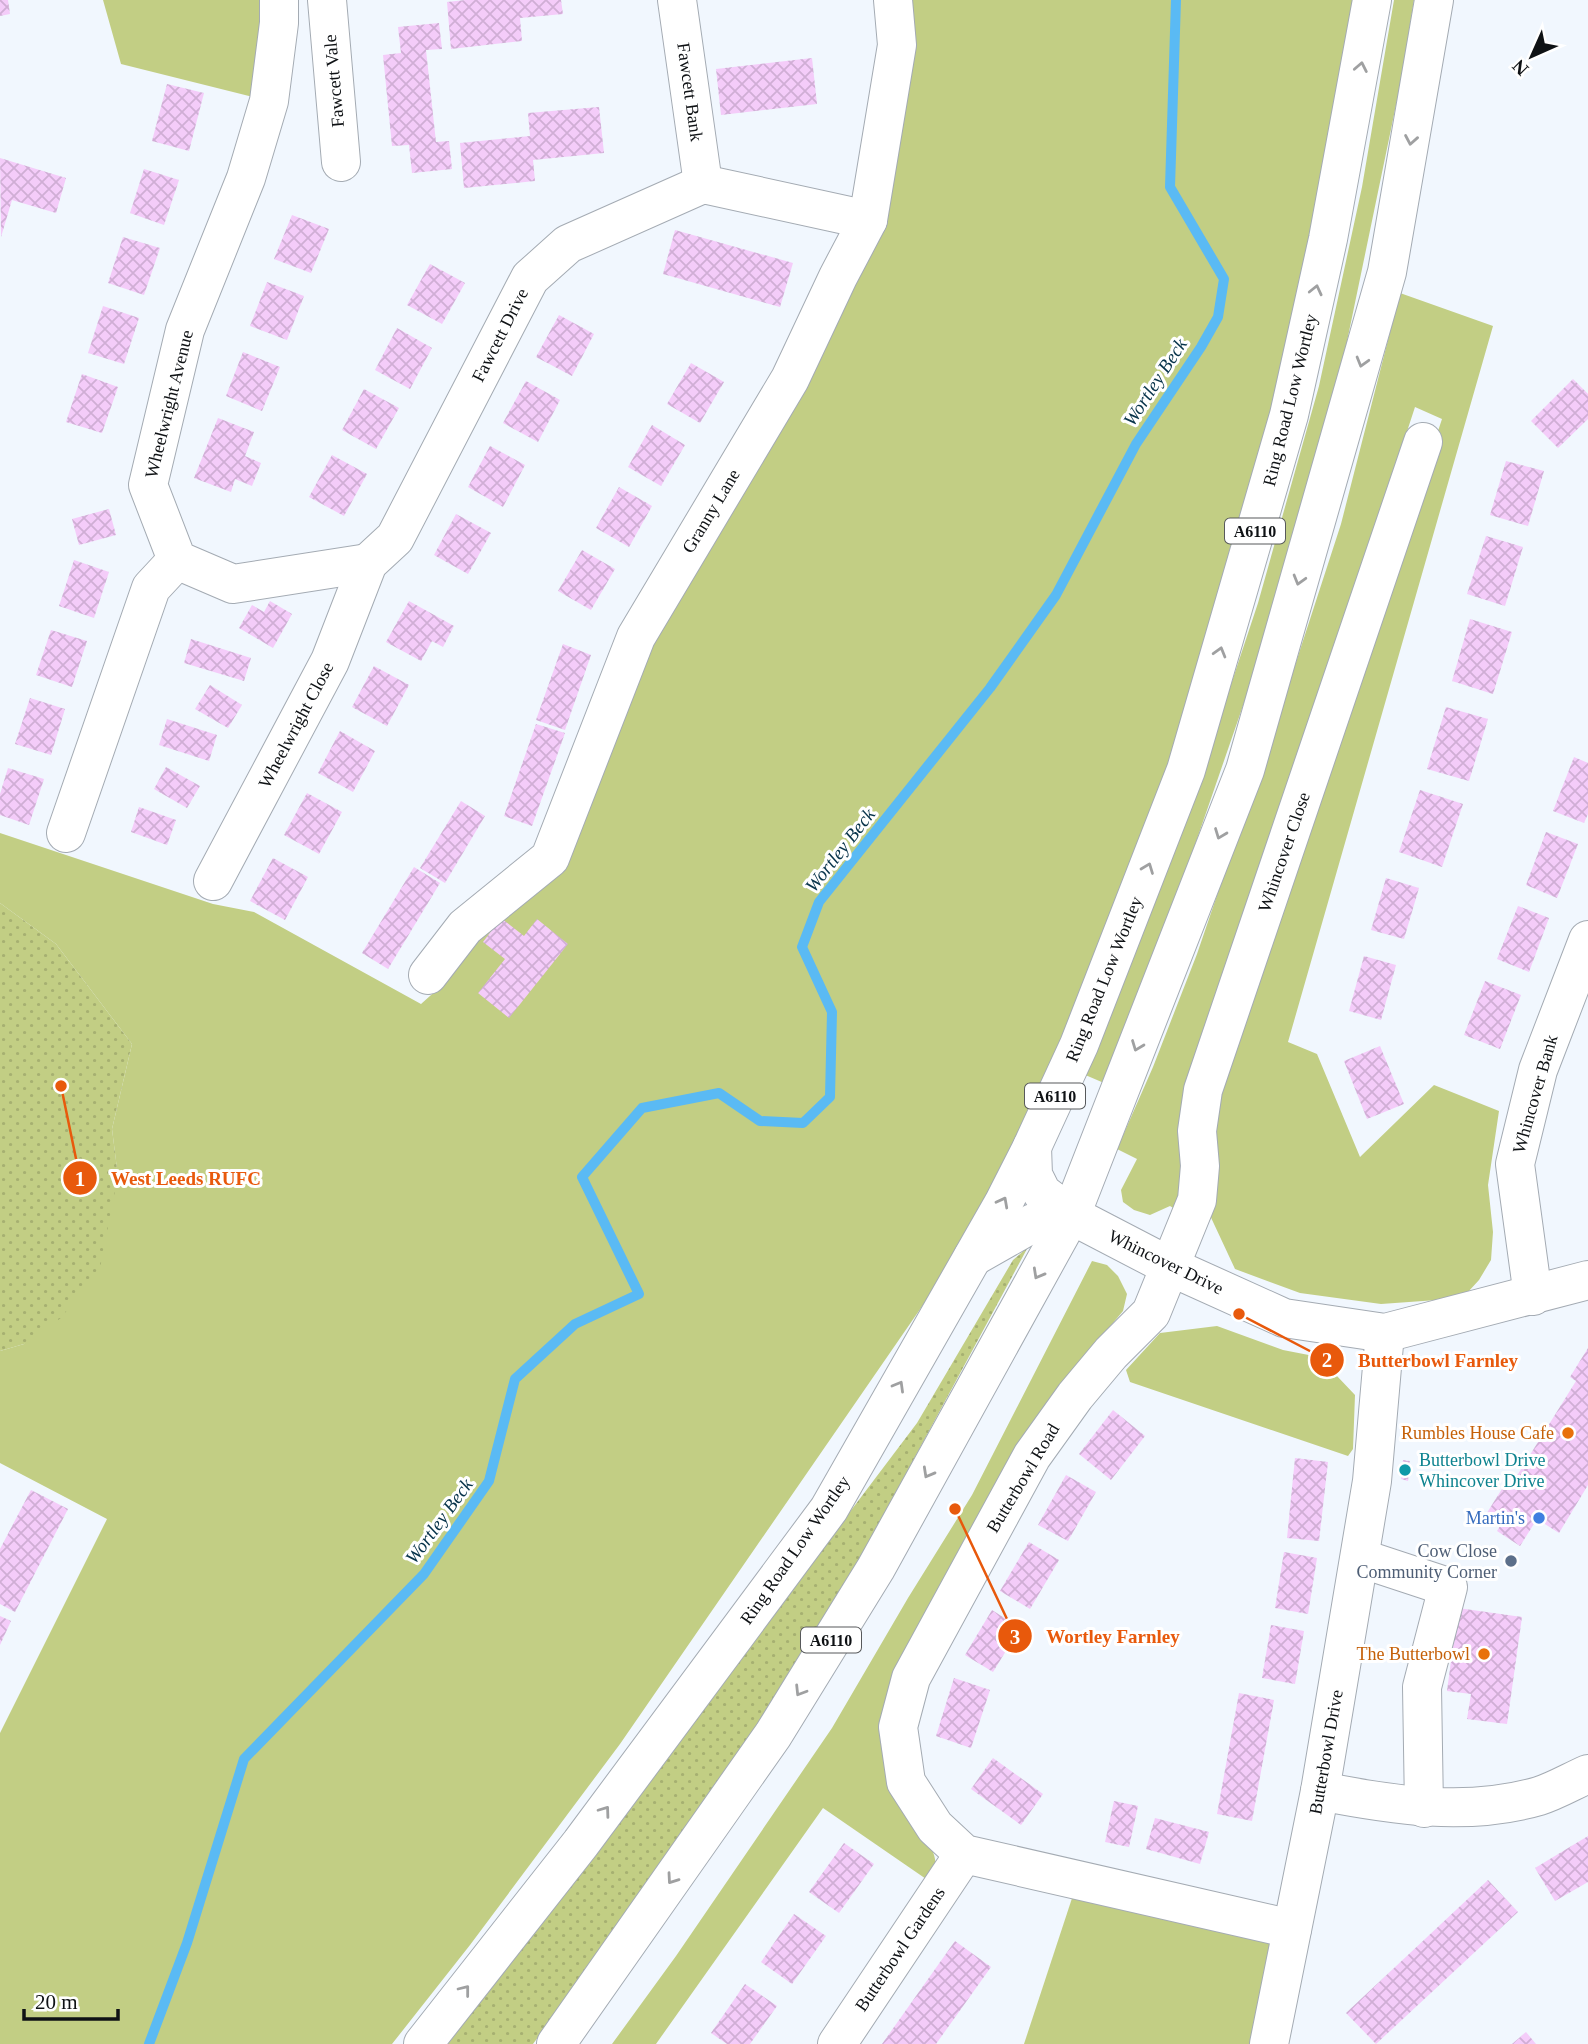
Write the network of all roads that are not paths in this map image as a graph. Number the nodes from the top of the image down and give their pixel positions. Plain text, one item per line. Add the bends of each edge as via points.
1 (279, 0) edge
2 (327, 0) edge
3 (677, 0) edge
4 (893, 0) edge
5 (1372, 0) edge
6 (1434, 0) edge
7 (341, 162) dead end
8 (703, 184) junction
9 (868, 220) junction
10 (1423, 442) dead end
11 (177, 560) junction
12 (368, 563) junction
13 (66, 833) dead end
14 (213, 881) dead end
15 (1588, 940) edge
16 (428, 975) dead end
17 (1032, 1147) junction
18 (1071, 1215) junction
19 (973, 1257) junction
20 (1171, 1267) junction
21 (1588, 1280) edge
22 (1533, 1296) junction
23 (1385, 1333) junction
24 (1360, 1558) junction
25 (1588, 1774) edge
26 (1320, 1791) junction
27 (1424, 1808) junction
28 (964, 1854) junction
29 (1292, 1929) junction
30 (423, 2044) edge
31 (556, 2044) edge
32 (837, 2044) edge
33 (1269, 2044) edge

1 - 11 main road, Wheelwright Avenue via 269,101 246,178 185,330 148,485
2 - 7 main road, Fawcett Vale
3 - 8 main road, Fawcett Bank
4 - 9 main road, Granny Lane via 897,45
17 -> 5 main road, Ring Road Low Wortley / A6110 via 1079,1045 1186,770 1289,415 1331,226
6 -> 18 main road, A6110 via 1387,272 1245,770
8 - 9 main road
8 - 12 main road, Fawcett Drive via 568,244 530,278 395,538
9 - 16 main road, Granny Lane via 790,379 636,637 550,858 465,927
10 - 20 main road, Whincover Close via 1203,1090 1197,1131 1197,1200
11 - 12 main road via 233,584
11 - 13 main road via 151,588
12 - 14 main road, Wheelwright Close via 330,661
15 - 22 main road, Whincover Bank via 1538,1070 1515,1164
17 - 18 main road, Whincover Drive via 1033,1175 1042,1193
19 -> 17 main road, Ring Road Low Wortley / A6110
18 - 19 main road via 1033,1223
18 - 20 main road, Whincover Drive
18 -> 31 main road, A6110 via 876,1568 773,1735
30 -> 19 main road, Ring Road Low Wortley / A6110 via 581,1843 828,1509
20 - 23 main road, Whincover Drive via 1284,1318
20 - 28 main road, Butterbowl Road via 1151,1313 1075,1396 1032,1456 911,1678 898,1727 906,1782 935,1827
21 - 22 main road, Whincover Drive
22 - 23 main road, Whincover Drive
23 - 24 main road, Butterbowl Drive
24 - 26 main road, Butterbowl Drive
24 - 27 main road via 1448,1587 1422,1688
25 - 27 main road via 1540,1796 1499,1804
26 - 27 main road
26 - 29 main road, Butterbowl Drive
28 - 29 main road
28 - 32 main road, Butterbowl Gardens
29 - 33 main road, Butterbowl Drive

